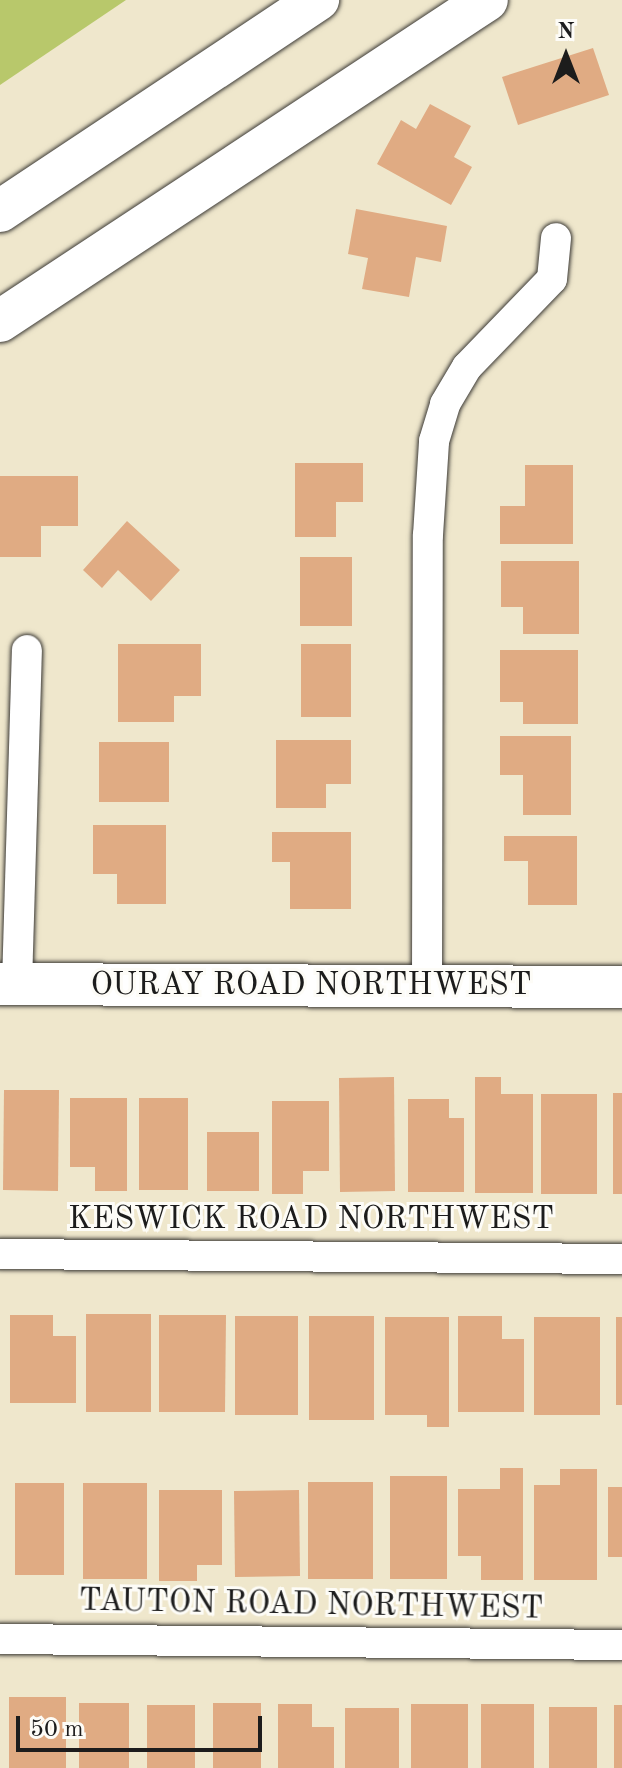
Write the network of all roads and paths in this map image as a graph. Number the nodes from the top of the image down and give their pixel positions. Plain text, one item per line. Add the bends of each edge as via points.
1 (318, 0) edge
2 (487, 0) edge
3 (0, 211) edge
4 (556, 238) dead end
5 (0, 321) edge
6 (27, 650) dead end
7 (10, 748) edge
8 (9, 984) edge
9 (622, 987) edge
10 (427, 988) junction
11 (0, 1254) edge
12 (622, 1259) edge
13 (0, 1639) edge
14 (622, 1645) edge

1 - 3 street
2 - 5 street
4 - 10 street via 552,279 467,367 445,404 434,441 428,535
6 - 7 street
7 - 8 street
8 - 10 street, OURAY ROAD NORTHWEST
9 - 10 street, OURAY ROAD NORTHWEST
11 - 12 street, KESWICK ROAD NORTHWEST
13 - 14 street, TAUTON ROAD NORTHWEST

